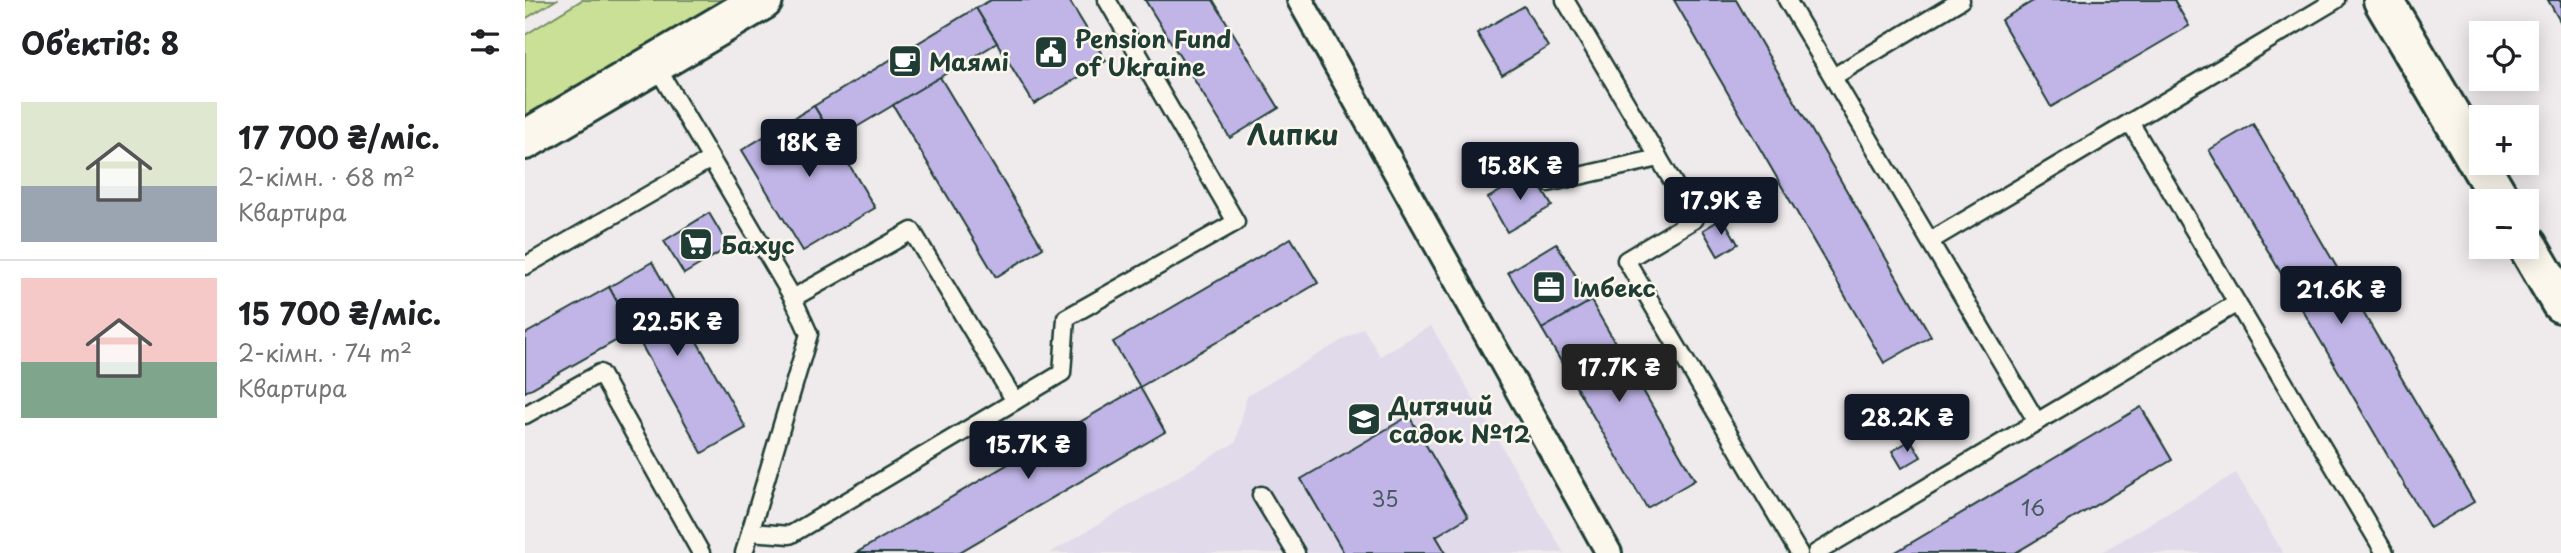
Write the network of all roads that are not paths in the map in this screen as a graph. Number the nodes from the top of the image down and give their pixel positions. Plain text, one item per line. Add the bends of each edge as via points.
1 (763, 0) edge
2 (1107, 0) edge
3 (1300, 0) edge
4 (1565, 0) edge
5 (1787, 0) edge
6 (1961, 0) edge
7 (2336, 0) edge
8 (2383, 0) edge
9 (655, 64) junction
10 (1833, 77) junction
11 (2130, 122) junction
12 (525, 140) edge
13 (1659, 158) junction
14 (709, 160) junction
15 (1548, 183) dead end
16 (2494, 189) edge
17 (1930, 242) junction
18 (2535, 259) edge
19 (525, 266) edge
20 (793, 298) junction
21 (2237, 303) junction
22 (2561, 303) edge
23 (1015, 401) junction
24 (525, 415) edge
25 (2037, 422) junction
26 (1261, 495) dead end
27 (750, 532) junction
28 (701, 553) edge
29 (744, 553) edge
30 (1296, 553) edge
31 (1609, 553) edge
32 (1800, 553) edge
33 (1816, 553) edge
34 (2385, 553) edge

1 - 9 main road
2 - 23 lane via 1236,222 1066,318 1062,373
3 - 31 street
4 - 13 lane
5 - 10 lane
6 - 10 lane
7 - 11 lane
8 - 16 main road
9 - 12 main road
9 - 14 lane
10 - 17 lane
11 - 17 lane
11 - 21 lane
13 - 15 lane
13 - 32 lane via 1695,219 1626,260
14 - 19 lane
14 - 20 lane
17 - 25 lane
18 - 22 main road
20 - 23 lane via 912,231
20 - 27 lane via 809,334
21 - 25 lane
21 - 34 lane
23 - 27 lane via 790,535
24 - 28 lane via 600,373
25 - 33 lane
26 - 30 lane
27 - 29 lane

